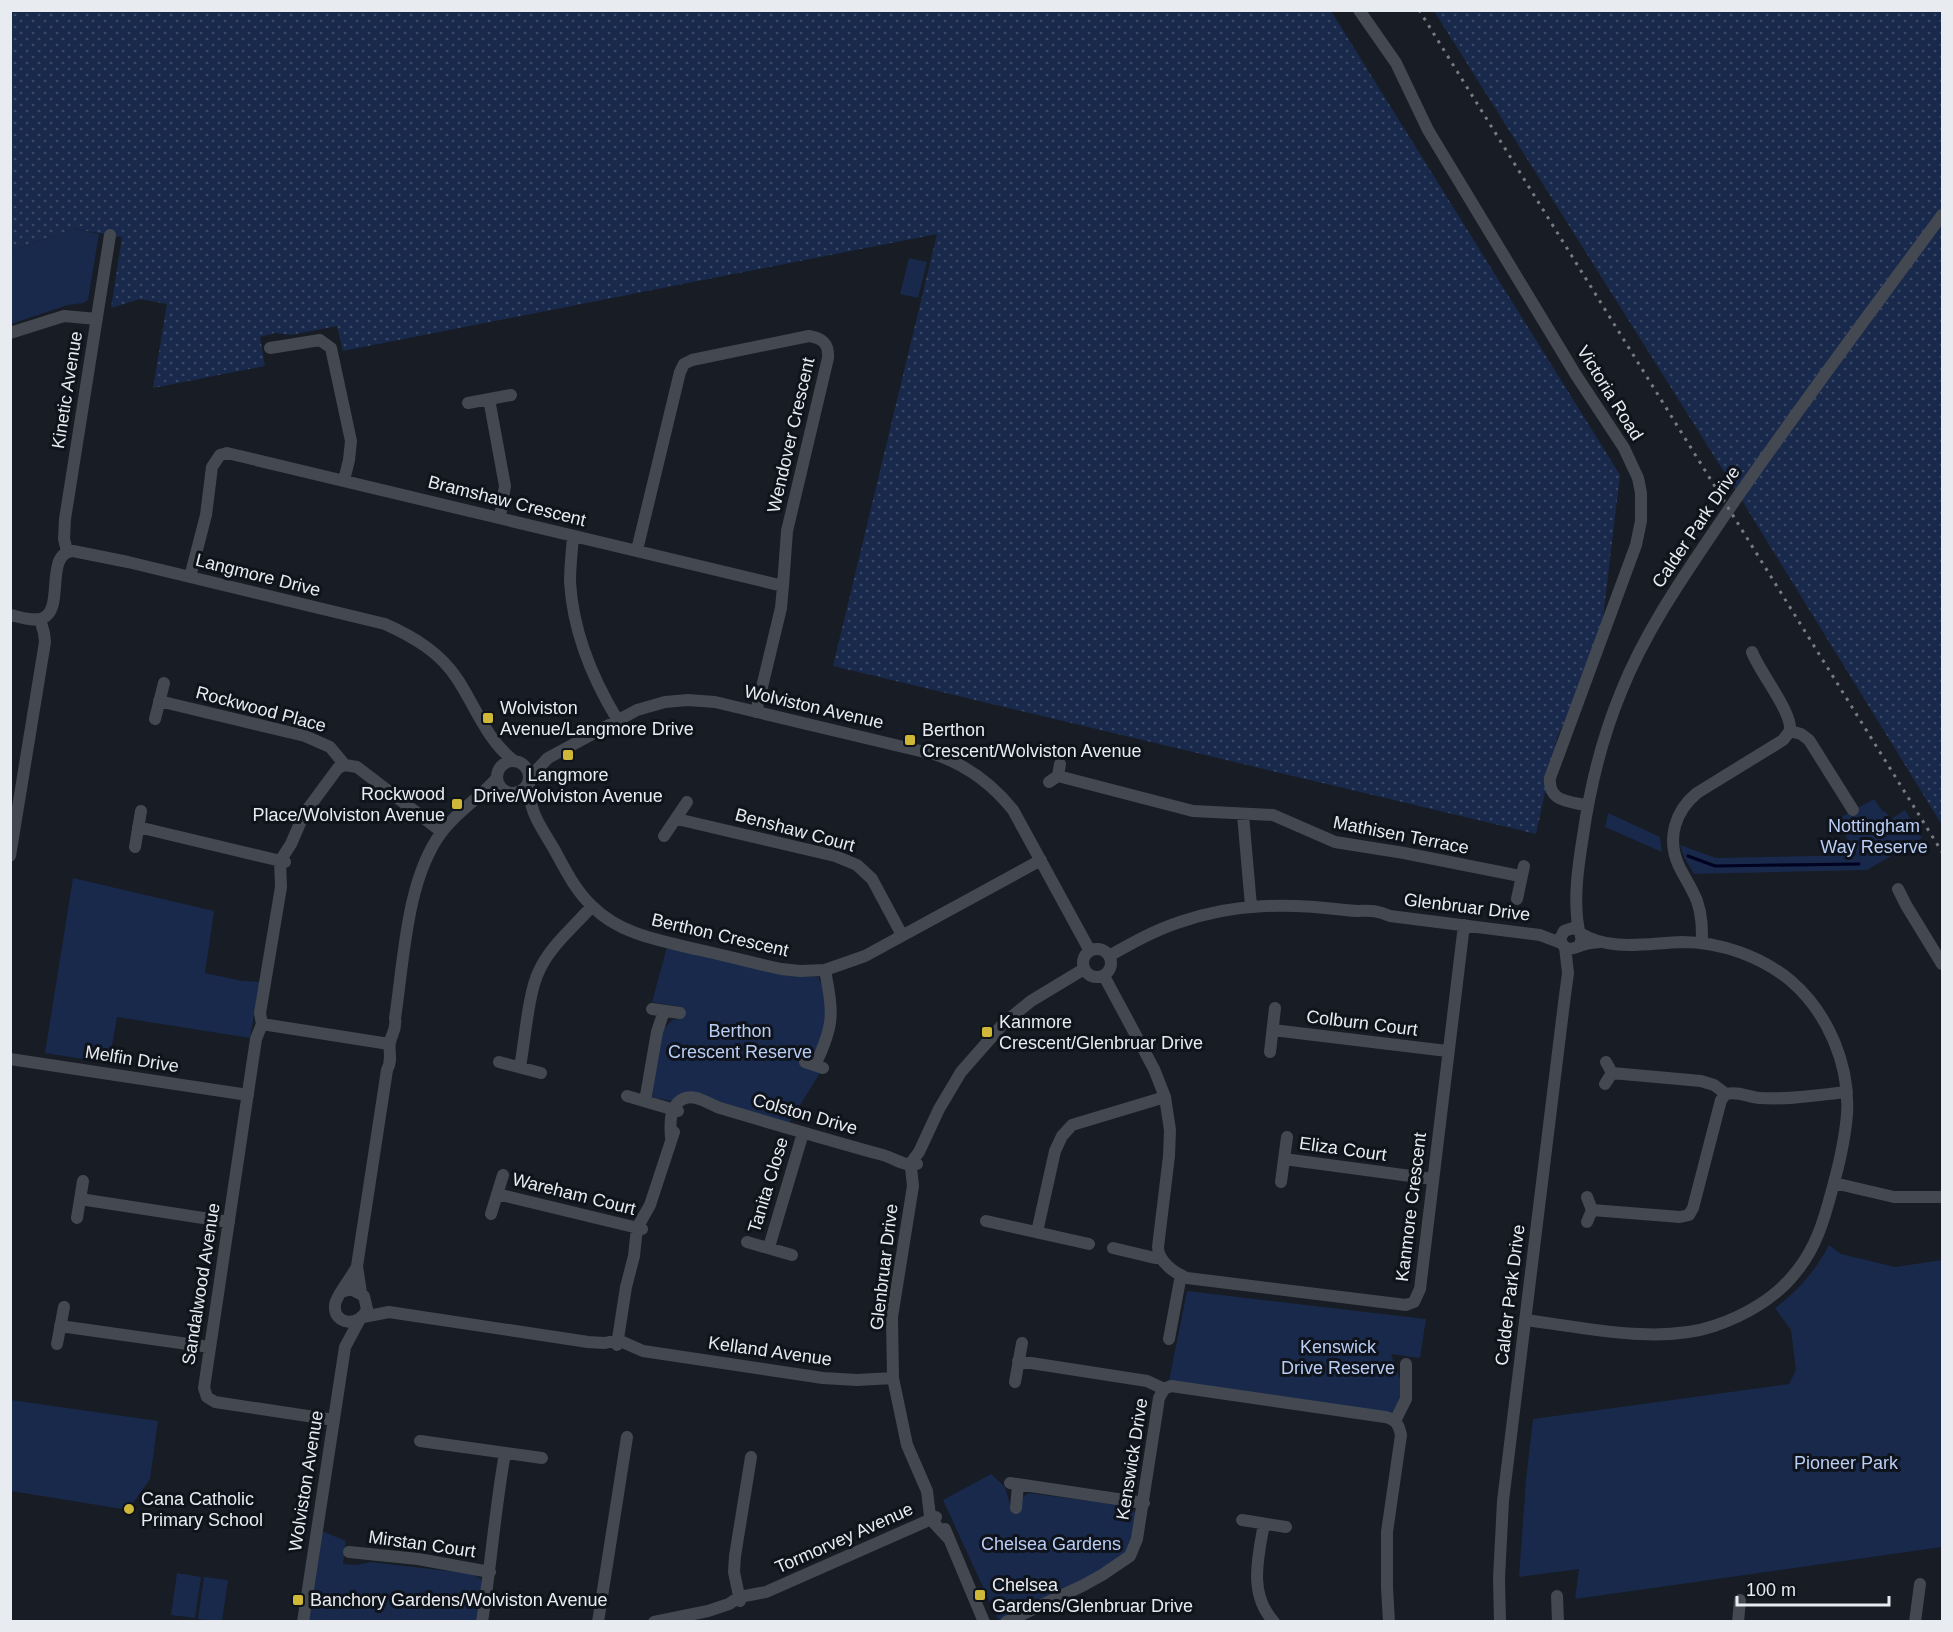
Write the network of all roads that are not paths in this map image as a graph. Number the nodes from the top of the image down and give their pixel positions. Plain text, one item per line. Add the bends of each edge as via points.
1 (1359, 10) edge
2 (1942, 214) edge
3 (110, 235) dead end
4 (97, 319) junction
5 (10, 333) edge
6 (270, 348) dead end
7 (511, 395) dead end
8 (489, 399) junction
9 (468, 403) dead end
10 (344, 480) junction
11 (500, 517) junction
12 (573, 536) junction
13 (637, 550) junction
14 (67, 551) junction
15 (190, 577) junction
16 (783, 586) junction
17 (10, 615) edge
18 (40, 619) junction
19 (1752, 652) dead end
20 (164, 683) dead end
21 (159, 701) junction
22 (756, 712) junction
23 (155, 719) dead end
24 (617, 719) junction
25 (1790, 731) junction
26 (493, 741) junction
27 (548, 758) junction
28 (516, 762) junction
29 (1060, 764) dead end
30 (345, 765) junction
31 (497, 776) junction
32 (529, 780) junction
33 (508, 792) junction
34 (479, 797) junction
35 (687, 802) dead end
36 (1588, 806) junction
37 (1853, 810) dead end
38 (141, 811) dead end
39 (533, 812) junction
40 (1243, 815) junction
41 (677, 819) junction
42 (138, 827) junction
43 (13, 831) edge
44 (442, 832) junction
45 (664, 836) dead end
46 (135, 847) dead end
47 (10, 856) edge
48 (1041, 860) junction
49 (282, 862) junction
50 (1898, 889) dead end
51 (1518, 899) dead end
52 (592, 906) junction
53 (1251, 906) junction
54 (1464, 926) junction
55 (902, 935) junction
56 (1571, 938) junction
57 (1702, 943) junction
58 (1090, 951) junction
59 (1109, 956) junction
60 (1942, 964) edge
61 (825, 969) junction
62 (1084, 969) junction
63 (1104, 976) junction
64 (1275, 1008) dead end
65 (680, 1013) dead end
66 (265, 1024) junction
67 (1273, 1030) junction
68 (387, 1044) junction
69 (1447, 1051) junction
70 (1270, 1052) dead end
71 (10, 1059) edge
72 (499, 1062) dead end
73 (814, 1065) dead end
74 (520, 1067) junction
75 (541, 1073) dead end
76 (1608, 1073) dead end
77 (1847, 1092) junction
78 (1726, 1094) junction
79 (248, 1095) junction
80 (627, 1096) dead end
81 (1166, 1096) junction
82 (645, 1101) junction
83 (676, 1110) junction
84 (803, 1133) junction
85 (1287, 1137) dead end
86 (1284, 1159) junction
87 (914, 1163) junction
88 (503, 1175) dead end
89 (1433, 1179) junction
90 (83, 1181) dead end
91 (1281, 1182) dead end
92 (1834, 1183) junction
93 (497, 1194) junction
94 (1587, 1197) dead end
95 (1942, 1197) edge
96 (80, 1200) junction
97 (1592, 1210) junction
98 (491, 1214) dead end
99 (77, 1218) dead end
100 (986, 1221) dead end
101 (229, 1222) junction
102 (1587, 1222) dead end
103 (639, 1229) junction
104 (1037, 1232) junction
105 (747, 1242) dead end
106 (1089, 1244) dead end
107 (769, 1247) junction
108 (1113, 1248) dead end
109 (792, 1255) dead end
110 (1160, 1258) junction
111 (357, 1266) junction
112 (1181, 1275) junction
113 (342, 1292) junction
114 (362, 1294) junction
115 (63, 1307) dead end
116 (390, 1312) junction
117 (338, 1316) junction
118 (362, 1318) junction
119 (1525, 1320) junction
120 (60, 1326) junction
121 (1169, 1339) dead end
122 (618, 1343) junction
123 (1022, 1343) dead end
124 (57, 1344) dead end
125 (209, 1347) junction
126 (345, 1347) junction
127 (1018, 1361) junction
128 (1406, 1364) dead end
129 (893, 1378) junction
130 (1015, 1382) dead end
131 (1164, 1389) junction
132 (334, 1420) junction
133 (1395, 1420) junction
134 (627, 1437) dead end
135 (420, 1441) dead end
136 (505, 1453) junction
137 (751, 1457) dead end
138 (542, 1458) dead end
139 (1144, 1503) junction
140 (1016, 1508) dead end
141 (934, 1518) junction
142 (1242, 1520) dead end
143 (1264, 1524) junction
144 (1286, 1527) dead end
145 (350, 1552) dead end
146 (490, 1572) junction
147 (1920, 1584) dead end
148 (1557, 1596) dead end
149 (740, 1599) junction
150 (1740, 1600) dead end
151 (600, 1617) edge
152 (303, 1622) edge
153 (482, 1622) edge
154 (654, 1622) edge
155 (984, 1622) edge
156 (1006, 1622) edge
157 (1274, 1622) edge
158 (1389, 1622) edge
159 (1500, 1622) edge
160 (1558, 1622) edge
161 (1738, 1622) edge
162 (1915, 1622) edge

1 - 36 street, Victoria Road via 1396,63 1428,130 1624,448 1638,478 1642,511 1636,545 1550,778 1550,790 1557,798
2 - 36 street, Calder Park Drive via 1770,449 1680,582 1621,690
3 - 4 street, Kinetic Avenue
4 - 5 street via 64,316
4 - 14 street, Kinetic Avenue via 65,519
6 - 10 street via 320,340 332,348 351,441
7 - 8 street
8 - 9 street
8 - 11 street via 505,486
10 - 11 street, Bramshaw Crescent
10 - 15 street, Bramshaw Crescent via 235,454 220,455 212,467 206,515
11 - 12 street, Bramshaw Crescent
12 - 13 street, Bramshaw Crescent
12 - 24 street via 570,580 581,647 592,676
13 - 16 street, Bramshaw Crescent
13 - 16 street, Wendover Crescent via 684,364 817,337 826,342 828,358 787,531
14 - 15 street, Langmore Drive
14 - 18 street via 59,561 50,613
15 - 26 street, Langmore Drive via 385,624 406,634 445,662
16 - 22 street
17 - 18 street
18 - 43 street via 45,642
19 - 25 street via 1789,717
20 - 21 street
21 - 23 street
21 - 30 street, Rockwood Place via 305,736 330,747
22 - 24 street, Wolviston Avenue via 688,700 665,702
22 - 48 street, Wolviston Avenue via 956,763 1006,801
24 - 27 street, Wolviston Avenue
25 - 37 street via 1809,740
25 - 57 street via 1783,740 1697,793 1677,818 1673,848 1700,909
26 - 28 street, Langmore Drive
26 - 31 street, Langmore Drive
27 - 28 street, Wolviston Avenue
27 - 32 street, Wolviston Avenue
28 - 31 street via 502,766
28 - 32 street via 526,768
29 - 40 street, Mathisen Terrace via 1054,779 1175,808
30 - 44 street via 357,767
30 - 49 street, Sandalwood Avenue via 338,768 304,814 291,850
31 - 33 street via 500,786
31 - 34 street
32 - 33 street via 519,792
32 - 39 street, Berthon Crescent via 528,799
33 - 34 street
33 - 39 street, Berthon Crescent
34 - 44 street
35 - 41 street
36 - 56 street, Calder Park Drive
38 - 42 street
39 - 52 street, Berthon Crescent via 573,883
40 - 51 street, Mathisen Terrace via 1284,818 1335,842 1522,871
40 - 53 street
41 - 45 street
41 - 55 street, Benshaw Court via 835,856 856,865 872,879
42 - 46 street
42 - 49 street
43 - 47 street
44 - 68 street via 416,882 395,1032
48 - 55 street, Berthon Crescent
48 - 58 street, Wolviston Avenue
49 - 66 street, Sandalwood Avenue via 286,875 263,1001
50 - 60 street
52 - 61 street, Berthon Crescent via 618,926 662,942 781,969
52 - 74 street via 539,970
53 - 54 street, Glenbruar Drive via 1303,906 1351,911 1372,918 1390,916
53 - 59 street, Glenbruar Drive via 1179,922
54 - 56 street, Glenbruar Drive
54 - 69 street, Kanmore Crescent
55 - 61 street, Berthon Crescent via 865,956
56 - 57 street, Glenbruar Drive via 1634,945
56 - 119 street, Calder Park Drive
57 - 77 street, Glenbruar Drive via 1761,962 1799,989 1830,1033
58 - 59 street via 1102,950
58 - 62 street via 1083,961
59 - 63 street via 1111,965
61 - 73 street via 832,1019
62 - 63 street via 1090,976
62 - 87 street, Glenbruar Drive via 1031,1001 979,1049 939,1109 925,1151
63 - 81 street
64 - 67 street
65 - 82 street via 658,1010
66 - 68 street
66 - 79 street, Sandalwood Avenue via 257,1035
67 - 69 street, Colburn Court
67 - 70 street
68 - 111 street via 391,1057
69 - 89 street, Kanmore Crescent
71 - 79 street, Melfin Drive
72 - 74 street
74 - 75 street
76 - 78 street via 1701,1081
77 - 78 street via 1777,1098
77 - 92 street, Glenbruar Drive via 1845,1137
78 - 97 street via 1721,1100 1689,1215
79 - 101 street, Sandalwood Avenue
80 - 82 street
81 - 104 street via 1072,1125 1055,1151
81 - 110 street via 1170,1130
82 - 83 street
83 - 84 street, Colston Drive via 692,1103 710,1105
83 - 103 street via 674,1131 650,1213
84 - 87 street, Colston Drive
84 - 107 street, Tanita Close
85 - 86 street, Eliza Court
86 - 89 street, Eliza Court
86 - 91 street, Eliza Court
87 - 129 street, Glenbruar Drive via 917,1181 913,1186 892,1317
88 - 93 street, Wareham Court
89 - 112 street, Kanmore Crescent via 1420,1289 1411,1304
90 - 96 street
92 - 95 street via 1894,1197
92 - 119 street, Glenbruar Drive via 1822,1228 1796,1274 1736,1318 1690,1333 1658,1335
93 - 98 street, Wareham Court
93 - 103 street, Wareham Court
94 - 97 street
96 - 99 street
96 - 101 street
97 - 102 street
100 - 104 street
101 - 125 street, Sandalwood Avenue
103 - 122 street via 640,1248 626,1287
104 - 106 street
105 - 107 street, Tanita Close
107 - 109 street, Tanita Close
108 - 110 street, Kanmore Crescent
110 - 112 street, Kanmore Crescent
111 - 113 street
111 - 114 street
112 - 121 street
113 - 114 street via 351,1289
113 - 117 street via 334,1306
114 - 116 street, Kelland Avenue via 375,1306
114 - 118 street via 367,1309
115 - 120 street
116 - 118 street, Kelland Avenue
116 - 122 street, Kelland Avenue via 588,1342 597,1347
117 - 118 street via 346,1321
117 - 126 street, Wolviston Avenue
118 - 126 street, Wolviston Avenue
119 - 159 street, Calder Park Drive via 1503,1501
120 - 124 street
120 - 125 street
122 - 129 street, Kelland Avenue via 628,1352 823,1378
123 - 127 street
125 - 132 street, Sandalwood Avenue via 204,1388 210,1400
126 - 132 street, Wolviston Avenue
127 - 130 street
127 - 131 street via 1147,1381
128 - 133 street via 1406,1399
129 - 141 street, Glenbruar Drive via 907,1445
131 - 133 street, Kenswick Drive via 1182,1386
131 - 139 street, Kenswick Drive via 1159,1398
132 - 152 street, Wolviston Avenue
133 - 158 street via 1401,1435 1387,1532
134 - 151 street
135 - 136 street
136 - 138 street
136 - 146 street via 494,1516
137 - 149 street via 735,1556
139 - 140 street via 1014,1484
139 - 156 street, Kenswick Drive via 1131,1556 1084,1585
141 - 149 street, Tormorvey Avenue via 766,1592 762,1598
141 - 155 street via 947,1537
142 - 143 street
143 - 144 street
143 - 157 street via 1257,1567 1258,1593
145 - 146 street, Mirstan Court
146 - 153 street
147 - 162 street
148 - 160 street
149 - 154 street, Tormorvey Avenue via 727,1610
150 - 161 street

